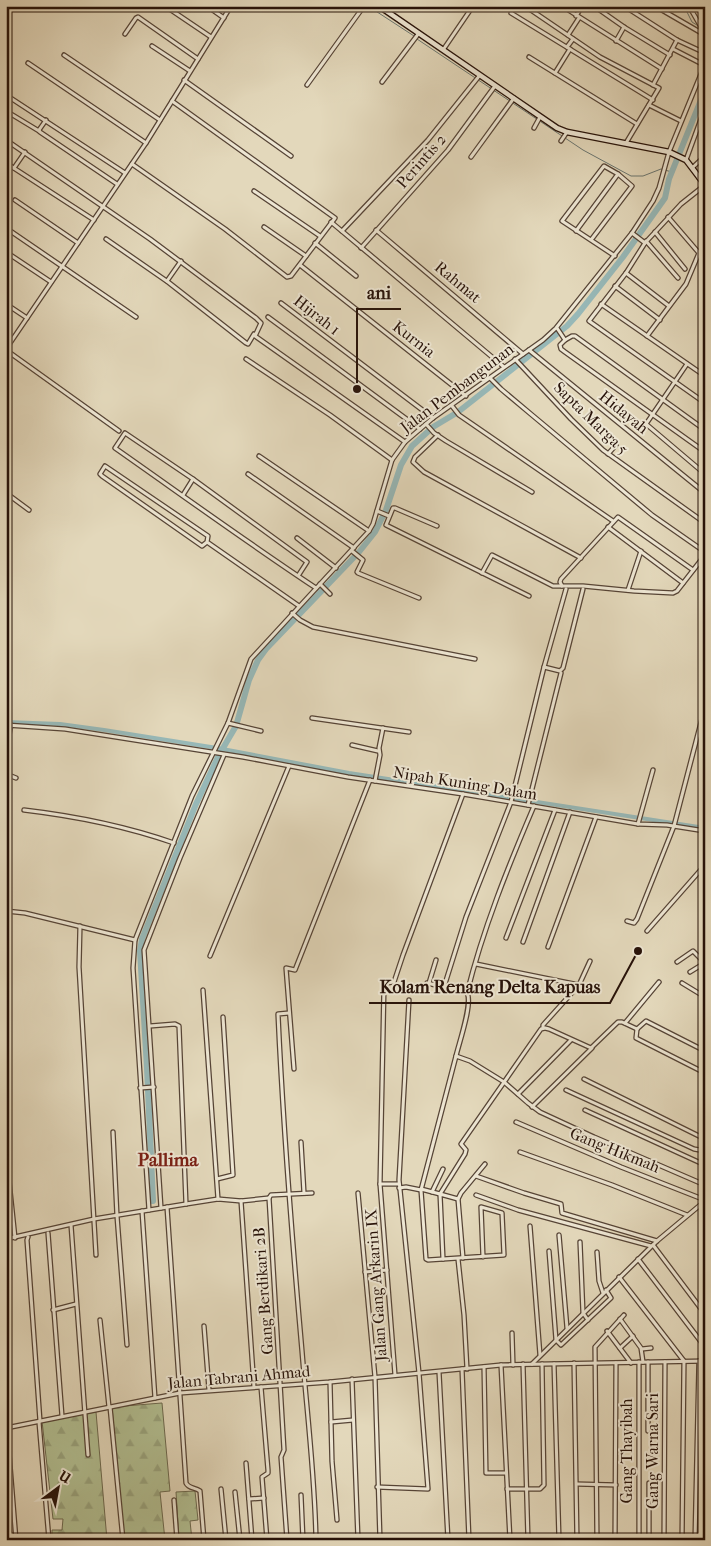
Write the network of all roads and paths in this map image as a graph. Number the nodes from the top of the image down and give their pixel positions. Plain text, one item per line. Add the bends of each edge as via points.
1 (207, 6) edge
2 (231, 6) edge
3 (473, 6) edge
4 (515, 6) edge
5 (525, 6) edge
6 (562, 6) edge
7 (582, 6) edge
8 (594, 6) edge
9 (624, 6) edge
10 (655, 6) edge
11 (689, 6) edge
12 (363, 7) edge
13 (382, 7) edge
14 (171, 10) dead end
15 (577, 17) junction
16 (224, 18) junction
17 (624, 27) junction
18 (125, 34) dead end
19 (418, 34) junction
20 (705, 34) edge
21 (568, 35) junction
22 (211, 38) junction
23 (573, 39) junction
24 (677, 40) junction
25 (616, 41) junction
26 (152, 46) dead end
27 (569, 48) junction
28 (673, 49) junction
29 (443, 50) junction
30 (705, 53) edge
31 (64, 55) dead end
32 (670, 55) junction
33 (529, 57) dead end
34 (198, 59) junction
35 (28, 63) dead end
36 (704, 64) edge
37 (662, 69) junction
38 (190, 71) junction
39 (555, 73) junction
40 (478, 76) junction
41 (184, 80) junction
42 (382, 82) dead end
43 (307, 85) dead end
44 (653, 85) junction
45 (494, 87) junction
46 (6, 95) edge
47 (513, 100) junction
48 (653, 100) junction
49 (172, 101) junction
50 (649, 106) junction
51 (705, 108) edge
52 (6, 111) edge
53 (539, 119) junction
54 (46, 120) junction
55 (160, 120) junction
56 (681, 122) junction
57 (636, 124) junction
58 (534, 128) dead end
59 (39, 131) junction
60 (566, 133) junction
61 (6, 140) edge
62 (562, 140) dead end
63 (626, 142) junction
64 (146, 143) junction
65 (25, 152) junction
66 (671, 153) junction
67 (291, 156) dead end
68 (705, 156) edge
69 (472, 157) dead end
70 (684, 159) junction
71 (6, 163) edge
72 (132, 164) junction
73 (14, 168) junction
74 (692, 168) junction
75 (705, 172) edge
76 (126, 173) junction
77 (618, 174) junction
78 (699, 178) junction
79 (117, 184) junction
80 (705, 185) edge
81 (254, 190) dead end
82 (15, 200) dead end
83 (103, 206) junction
84 (668, 217) junction
85 (94, 220) junction
86 (331, 222) junction
87 (264, 227) dead end
88 (6, 228) edge
89 (376, 230) junction
90 (576, 230) junction
91 (342, 231) junction
92 (655, 232) junction
93 (634, 234) junction
94 (320, 236) junction
95 (106, 239) dead end
96 (592, 240) junction
97 (646, 242) junction
98 (78, 243) junction
99 (315, 243) junction
100 (361, 248) junction
101 (705, 248) edge
102 (6, 252) edge
103 (700, 254) junction
104 (306, 256) junction
105 (615, 256) junction
106 (181, 262) junction
107 (299, 265) junction
108 (61, 267) junction
109 (685, 269) dead end
110 (626, 273) junction
111 (356, 276) dead end
112 (678, 278) dead end
113 (167, 280) junction
114 (51, 282) junction
115 (615, 286) junction
116 (281, 302) dead end
117 (6, 304) edge
118 (601, 304) junction
119 (670, 306) junction
120 (268, 317) dead end
121 (27, 318) junction
122 (136, 318) dead end
123 (660, 320) junction
124 (558, 329) junction
125 (255, 334) junction
126 (646, 336) junction
127 (564, 338) junction
128 (6, 350) edge
129 (530, 351) junction
130 (524, 354) junction
131 (246, 359) dead end
132 (516, 360) junction
133 (687, 364) junction
134 (504, 367) junction
135 (705, 376) edge
136 (492, 379) junction
137 (676, 383) junction
138 (466, 396) junction
139 (663, 400) junction
140 (705, 403) edge
141 (453, 408) junction
142 (653, 415) junction
143 (433, 418) junction
144 (426, 424) junction
145 (420, 429) junction
146 (705, 430) edge
147 (119, 431) dead end
148 (436, 434) junction
149 (405, 442) junction
150 (616, 445) dead end
151 (705, 452) edge
152 (608, 454) junction
153 (259, 456) dead end
154 (392, 460) junction
155 (248, 474) dead end
156 (705, 474) edge
157 (193, 479) junction
158 (532, 492) dead end
159 (6, 493) edge
160 (705, 493) edge
161 (183, 495) junction
162 (29, 510) dead end
163 (379, 512) junction
164 (388, 515) junction
165 (614, 520) junction
166 (705, 523) edge
167 (437, 526) dead end
168 (608, 527) junction
169 (369, 531) junction
170 (297, 538) dead end
171 (207, 542) junction
172 (352, 550) junction
173 (641, 551) junction
174 (705, 553) edge
175 (581, 558) junction
176 (336, 568) junction
177 (693, 570) junction
178 (482, 572) junction
179 (298, 576) junction
180 (683, 583) junction
181 (320, 584) junction
182 (562, 586) junction
183 (316, 588) junction
184 (566, 589) dead end
185 (582, 589) dead end
186 (628, 590) junction
187 (330, 594) dead end
188 (529, 596) dead end
189 (419, 598) dead end
190 (298, 606) junction
191 (293, 614) junction
192 (475, 659) dead end
193 (544, 667) junction
194 (560, 672) dead end
195 (705, 707) edge
196 (312, 718) dead end
197 (230, 723) junction
198 (6, 725) edge
199 (12, 725) junction
200 (383, 728) junction
201 (262, 731) dead end
202 (409, 732) dead end
203 (352, 745) dead end
204 (6, 751) edge
205 (378, 751) junction
206 (214, 752) junction
207 (223, 755) junction
208 (289, 766) junction
209 (653, 770) dead end
210 (6, 774) edge
211 (16, 778) dead end
212 (376, 779) junction
213 (370, 780) junction
214 (463, 794) junction
215 (511, 802) junction
216 (528, 805) junction
217 (534, 806) junction
218 (24, 810) dead end
219 (555, 810) junction
220 (570, 812) junction
221 (596, 817) junction
222 (639, 820) junction
223 (674, 824) junction
224 (705, 831) edge
225 (174, 843) junction
226 (705, 865) edge
227 (6, 911) edge
228 (627, 920) dead end
229 (80, 926) junction
230 (647, 931) dead end
231 (506, 938) dead end
232 (135, 940) junction
233 (523, 942) dead end
234 (548, 947) dead end
235 (210, 956) dead end
236 (436, 960) dead end
237 (590, 961) dead end
238 (678, 962) dead end
239 (704, 963) edge
240 (476, 964) junction
241 (690, 972) dead end
242 (659, 982) dead end
243 (682, 982) dead end
244 (579, 985) junction
245 (203, 990) dead end
246 (705, 997) edge
247 (409, 1000) dead end
248 (289, 1013) junction
249 (223, 1017) dead end
250 (624, 1023) junction
251 (150, 1026) junction
252 (543, 1028) junction
253 (637, 1029) junction
254 (571, 1040) junction
255 (592, 1048) junction
256 (705, 1051) edge
257 (456, 1056) junction
258 (294, 1069) dead end
259 (705, 1073) edge
260 (584, 1079) dead end
261 (504, 1082) junction
262 (154, 1087) junction
263 (140, 1088) junction
264 (566, 1090) dead end
265 (518, 1094) junction
266 (532, 1107) junction
267 (585, 1110) dead end
268 (516, 1122) dead end
269 (112, 1132) dead end
270 (705, 1139) edge
271 (301, 1142) dead end
272 (705, 1151) edge
273 (6, 1152) edge
274 (520, 1152) dead end
275 (485, 1164) dead end
276 (705, 1165) edge
277 (443, 1169) dead end
278 (476, 1176) junction
279 (217, 1179) junction
280 (380, 1184) junction
281 (705, 1185) edge
282 (399, 1186) junction
283 (421, 1189) junction
284 (432, 1192) junction
285 (304, 1193) junction
286 (312, 1193) dead end
287 (358, 1193) dead end
288 (289, 1194) junction
289 (440, 1194) junction
290 (476, 1195) dead end
291 (270, 1196) junction
292 (218, 1198) junction
293 (458, 1199) junction
294 (705, 1200) edge
295 (241, 1201) junction
296 (186, 1204) junction
297 (167, 1207) junction
298 (161, 1208) junction
299 (149, 1210) junction
300 (142, 1211) junction
301 (687, 1215) junction
302 (117, 1216) junction
303 (94, 1220) junction
304 (71, 1225) junction
305 (530, 1226) dead end
306 (48, 1233) dead end
307 (559, 1235) dead end
308 (28, 1237) dead end
309 (15, 1238) junction
310 (6, 1239) edge
311 (658, 1241) junction
312 (580, 1242) dead end
313 (652, 1246) junction
314 (549, 1251) dead end
315 (597, 1252) dead end
316 (96, 1255) dead end
317 (483, 1257) junction
318 (458, 1258) junction
319 (463, 1258) junction
320 (443, 1259) junction
321 (638, 1259) junction
322 (387, 1270) junction
323 (365, 1272) junction
324 (619, 1277) junction
325 (606, 1290) junction
326 (603, 1293) junction
327 (76, 1304) junction
328 (53, 1310) junction
329 (583, 1313) junction
330 (705, 1314) edge
331 (624, 1315) dead end
332 (620, 1319) junction
333 (100, 1320) dead end
334 (588, 1320) junction
335 (571, 1324) junction
336 (204, 1326) dead end
337 (567, 1329) junction
338 (577, 1331) junction
339 (607, 1331) junction
340 (512, 1333) dead end
341 (633, 1336) junction
342 (556, 1340) junction
343 (127, 1345) dead end
344 (705, 1347) edge
345 (620, 1348) junction
346 (651, 1348) dead end
347 (642, 1349) junction
348 (540, 1356) junction
349 (684, 1361) junction
350 (699, 1361) junction
351 (705, 1361) edge
352 (641, 1362) junction
353 (648, 1362) junction
354 (665, 1362) junction
355 (574, 1363) junction
356 (616, 1363) junction
357 (631, 1363) junction
358 (523, 1364) junction
359 (532, 1364) junction
360 (542, 1364) junction
361 (554, 1364) junction
362 (596, 1364) junction
363 (501, 1365) junction
364 (513, 1365) junction
365 (484, 1367) junction
366 (462, 1369) junction
367 (467, 1369) junction
368 (439, 1372) junction
369 (419, 1373) junction
370 (395, 1376) junction
371 (375, 1377) junction
372 (352, 1379) junction
373 (330, 1382) junction
374 (305, 1383) junction
375 (281, 1385) junction
376 (254, 1387) junction
377 (261, 1387) junction
378 (209, 1390) junction
379 (180, 1393) junction
380 (155, 1398) junction
381 (110, 1407) junction
382 (84, 1412) junction
383 (62, 1416) junction
384 (353, 1420) junction
385 (39, 1422) junction
386 (331, 1422) junction
387 (6, 1428) edge
388 (648, 1431) dead end
389 (88, 1455) dead end
390 (246, 1464) dead end
391 (506, 1473) junction
392 (649, 1483) dead end
393 (576, 1484) junction
394 (598, 1485) junction
395 (616, 1485) junction
396 (377, 1487) junction
397 (526, 1488) junction
398 (221, 1489) dead end
399 (507, 1489) junction
400 (235, 1492) dead end
401 (301, 1495) dead end
402 (264, 1498) junction
403 (249, 1499) junction
404 (174, 1500) dead end
405 (337, 1520) dead end
406 (16, 1540) edge
407 (49, 1540) edge
408 (123, 1540) edge
409 (177, 1540) edge
410 (204, 1540) edge
411 (226, 1540) edge
412 (240, 1540) edge
413 (252, 1540) edge
414 (267, 1540) edge
415 (287, 1540) edge
416 (303, 1540) edge
417 (316, 1540) edge
418 (358, 1540) edge
419 (380, 1540) edge
420 (448, 1540) edge
421 (469, 1540) edge
422 (510, 1540) edge
423 (528, 1540) edge
424 (559, 1540) edge
425 (578, 1540) edge
426 (597, 1540) edge
427 (615, 1540) edge
428 (639, 1540) edge
429 (649, 1540) edge
430 (664, 1540) edge
431 (682, 1540) edge
432 (695, 1540) edge

1 - 16 street
2 - 16 street
3 - 29 street
4 - 27 street via 511,13
5 - 21 street
6 - 15 street
7 - 15 street
8 - 17 street
9 - 24 street
10 - 20 street
11 - 20 street
12 - 43 street
13 - 19 street
14 - 22 street
15 - 21 street
15 - 25 street
16 - 22 street
17 - 25 street
17 - 32 street
18 - 34 street via 138,17
19 - 29 street
19 - 42 street
21 - 23 street
22 - 34 street
23 - 27 street
23 - 44 street
24 - 28 street
24 - 30 street
25 - 37 street
26 - 38 street
27 - 39 street
27 - 48 street
28 - 32 street
28 - 36 street
29 - 40 street
31 - 55 street
32 - 37 street
33 - 39 street
34 - 38 street
35 - 64 street
36 - 56 street, Jalan Pembangunan
37 - 44 street
38 - 41 street
39 - 57 street
40 - 45 street
40 - 91 street via 428,140
41 - 49 street
41 - 67 street
44 - 48 street via 659,89
45 - 47 street
45 - 89 street, Perintis 2 via 448,150
46 - 54 street
47 - 53 street
47 - 69 street
48 - 50 street
49 - 55 street
49 - 86 street via 335,218
50 - 56 street
50 - 57 street
51 - 70 street
52 - 59 street
53 - 58 street
53 - 60 street
54 - 59 street
54 - 76 street
55 - 64 street
56 - 66 street, Jalan Pembangunan
57 - 63 street
59 - 79 street
60 - 62 street
60 - 63 street
61 - 65 street
63 - 66 street
64 - 72 street
65 - 73 street
65 - 83 street
66 - 70 street
66 - 93 street, Jalan Pembangunan via 654,201
68 - 74 street
70 - 74 street
71 - 73 street
72 - 76 street
72 - 107 street via 287,277
73 - 85 street
74 - 78 street
75 - 78 street
76 - 79 street
77 - 90 street
77 - 90 street via 603,167 562,220
77 - 96 street via 632,187
78 - 80 street
79 - 83 street
80 - 84 street
81 - 94 street
82 - 98 street
83 - 85 street
83 - 106 street
84 - 92 street
84 - 103 street
85 - 98 street
86 - 91 street
86 - 94 street
87 - 104 street
88 - 108 street
89 - 100 street, Perintis 2
89 - 130 street, Rahmat
90 - 96 street
91 - 100 street
92 - 97 street
92 - 109 street
93 - 97 street
93 - 105 street, Jalan Pembangunan
94 - 99 street
95 - 113 street
96 - 105 street
97 - 110 street
97 - 112 street
98 - 108 street
99 - 104 street
99 - 111 street
100 - 134 street
101 - 103 street
102 - 114 street
103 - 119 street via 688,281
104 - 107 street
105 - 124 street, Jalan Pembangunan
106 - 113 street
106 - 125 street via 260,321
107 - 138 street, Kurnia
108 - 114 street
108 - 122 street
110 - 115 street
110 - 119 street
113 - 125 street via 246,343
114 - 121 street
115 - 118 street
115 - 123 street
116 - 143 street, Hijrah 1
117 - 121 street
118 - 126 street
118 - 137 street via 589,321
119 - 123 street
120 - 145 street
121 - 128 street
123 - 126 street
124 - 127 street
124 - 129 street, Jalan Pembangunan
125 - 149 street
126 - 133 street
127 - 139 street via 576,336
127 - 142 street via 560,346 565,352
128 - 147 street
129 - 130 street, Jalan Pembangunan
129 - 160 street, Hidayah
130 - 132 street, Jalan Pembangunan
131 - 154 street
132 - 134 street, Jalan Pembangunan
132 - 152 street, Sapta Marga 5
133 - 135 street
133 - 137 street
134 - 136 street, Jalan Pembangunan
136 - 138 street, Jalan Pembangunan
136 - 174 street via 652,515
137 - 139 street
137 - 140 street
138 - 141 street, Jalan Pembangunan
139 - 142 street
139 - 146 street
141 - 143 street, Jalan Pembangunan
141 - 165 street
142 - 151 street
142 - 156 street via 647,426
143 - 144 street, Jalan Pembangunan
144 - 145 street, Jalan Pembangunan
144 - 148 street
145 - 149 street, Jalan Pembangunan
148 - 158 street
148 - 175 street via 415,457 414,465
149 - 154 street, Jalan Pembangunan
150 - 152 street
152 - 166 street, Sapta Marga 5
153 - 169 street
154 - 163 street, Jalan Pembangunan
155 - 172 street
157 - 161 street
157 - 161 street via 125,433 115,448
157 - 179 street via 307,562
159 - 162 street
161 - 179 street
163 - 164 street
163 - 169 street, Jalan Pembangunan
164 - 167 street via 395,508
164 - 178 street via 386,525
165 - 168 street
165 - 177 street via 621,518
168 - 173 street
168 - 175 street
169 - 172 street, Jalan Pembangunan
170 - 176 street
171 - 171 street via 202,546 100,474 106,466 208,536
171 - 190 street
172 - 176 street, Jalan Pembangunan
172 - 189 street via 363,560 358,574
173 - 180 street
173 - 186 street
174 - 177 street
175 - 182 street via 561,579
176 - 181 street, Jalan Pembangunan
177 - 180 street
178 - 182 street via 492,554 553,586
178 - 188 street
179 - 183 street
180 - 186 street via 673,593
181 - 183 street, Jalan Pembangunan
181 - 187 street
182 - 186 street
183 - 190 street, Jalan Pembangunan
184 - 193 street
185 - 193 street via 563,668 560,671
190 - 191 street, Jalan Pembangunan
191 - 192 street via 313,627
191 - 197 street, Jalan Pembangunan via 251,658
193 - 215 street
194 - 216 street
195 - 223 street
196 - 200 street
197 - 201 street
197 - 206 street, Jalan Pembangunan
198 - 199 street, Nipah Kuning Dalam
199 - 204 street
199 - 206 street, Nipah Kuning Dalam via 65,729
200 - 202 street
200 - 205 street
203 - 205 street
205 - 212 street
206 - 207 street, Nipah Kuning Dalam
206 - 225 street, Jalan Pembangunan
207 - 208 street, Nipah Kuning Dalam
207 - 251 street via 144,950
208 - 213 street, Nipah Kuning Dalam
208 - 235 street
209 - 222 street
210 - 211 street
212 - 213 street, Nipah Kuning Dalam
212 - 214 street, Nipah Kuning Dalam
213 - 248 street via 295,970 286,968
214 - 215 street, Nipah Kuning Dalam
214 - 280 street, Jalan Gang Arkarin IX via 394,981 386,982 384,986
215 - 216 street, Nipah Kuning Dalam
215 - 236 street via 466,917 444,987 428,983
216 - 217 street, Nipah Kuning Dalam
217 - 219 street, Nipah Kuning Dalam
217 - 240 street via 492,912
218 - 225 street via 90,819
219 - 220 street, Nipah Kuning Dalam
219 - 231 street
220 - 221 street, Nipah Kuning Dalam
220 - 233 street
221 - 222 street, Nipah Kuning Dalam
221 - 234 street
222 - 223 street, Nipah Kuning Dalam
223 - 224 street, Nipah Kuning Dalam
223 - 228 street via 636,921
225 - 232 street, Jalan Pembangunan
226 - 230 street
227 - 229 street
229 - 232 street
229 - 303 street via 79,967
232 - 263 street, Jalan Pembangunan via 133,968
237 - 244 street
238 - 239 street via 693,952
239 - 241 street
240 - 244 street
240 - 257 street via 467,993 467,1012
242 - 250 street
243 - 246 street
244 - 252 street
245 - 279 street
247 - 282 street
248 - 258 street
248 - 288 street via 278,1014
249 - 279 street via 233,1173
250 - 253 street
250 - 255 street via 617,1023
251 - 262 street
251 - 296 street via 180,1026
252 - 254 street
252 - 261 street
253 - 256 street via 646,1021
253 - 259 street via 636,1038
254 - 255 street
254 - 265 street
255 - 266 street
257 - 261 street
257 - 283 street
260 - 270 street
261 - 265 street
261 - 289 street via 461,1144 466,1154
262 - 263 street
262 - 298 street
263 - 299 street, Jalan Pembangunan
264 - 272 street via 694,1149
265 - 266 street
266 - 281 street
267 - 276 street
268 - 294 street, Gang Hikmah
269 - 302 street
271 - 285 street
273 - 309 street
274 - 301 street
275 - 278 street
277 - 284 street
278 - 293 street
278 - 311 street via 561,1204 562,1214
279 - 292 street
280 - 282 street
280 - 322 street, Jalan Gang Arkarin IX
282 - 283 street
282 - 369 street
283 - 284 street
283 - 320 street via 426,1259
284 - 289 street
285 - 286 street
285 - 288 street
287 - 323 street
288 - 291 street
288 - 374 street
289 - 293 street
289 - 320 street
290 - 313 street via 518,1210
291 - 295 street
291 - 375 street, Gang Berdikari 2B
292 - 295 street
292 - 296 street
293 - 319 street
294 - 301 street
295 - 376 street
296 - 297 street
297 - 298 street
297 - 379 street
298 - 299 street
299 - 300 street
300 - 302 street
300 - 380 street
301 - 311 street
302 - 303 street
302 - 343 street
303 - 304 street
303 - 316 street
304 - 309 street
304 - 327 street
305 - 348 street
306 - 328 street
307 - 337 street
308 - 385 street
309 - 310 street
311 - 313 street
312 - 329 street
313 - 321 street
313 - 330 street
314 - 342 street
315 - 326 street
317 - 317 street via 504,1254 502,1213 481,1207
317 - 319 street
318 - 319 street
318 - 320 street
318 - 367 street
321 - 324 street
321 - 344 street
322 - 323 street
322 - 370 street, Jalan Gang Arkarin IX
323 - 371 street
324 - 325 street
324 - 349 street
325 - 326 street
325 - 334 street via 611,1298
326 - 329 street
327 - 328 street
327 - 382 street
328 - 383 street
329 - 334 street
329 - 335 street
331 - 332 street
332 - 339 street
332 - 341 street
333 - 381 street
334 - 338 street
335 - 337 street
335 - 338 street
336 - 378 street
337 - 342 street
338 - 342 street via 562,1345
339 - 345 street
339 - 362 street via 595,1346
340 - 364 street
341 - 345 street
341 - 347 street
342 - 348 street
345 - 357 street
346 - 347 street
347 - 352 street, Gang Thayibah
348 - 359 street
349 - 350 street, Jalan Tabrani Ahmad
349 - 354 street, Jalan Tabrani Ahmad
349 - 431 street
350 - 351 street, Jalan Tabrani Ahmad
350 - 432 street
352 - 353 street, Jalan Tabrani Ahmad
352 - 357 street, Jalan Tabrani Ahmad
352 - 428 street, Gang Thayibah
353 - 354 street, Jalan Tabrani Ahmad
353 - 388 street
354 - 430 street, Gang Warna Sari
355 - 361 street, Jalan Tabrani Ahmad
355 - 362 street, Jalan Tabrani Ahmad
355 - 393 street
356 - 357 street, Jalan Tabrani Ahmad
356 - 362 street, Jalan Tabrani Ahmad
356 - 395 street
358 - 359 street, Jalan Tabrani Ahmad
358 - 364 street, Jalan Tabrani Ahmad
358 - 397 street
359 - 360 street, Jalan Tabrani Ahmad
360 - 361 street, Jalan Tabrani Ahmad
360 - 397 street via 545,1482 541,1489
361 - 424 street
362 - 394 street
363 - 364 street, Jalan Tabrani Ahmad
363 - 365 street, Jalan Tabrani Ahmad
363 - 391 street
365 - 367 street, Jalan Tabrani Ahmad
365 - 391 street via 486,1473
366 - 367 street, Jalan Tabrani Ahmad
366 - 368 street, Jalan Tabrani Ahmad
366 - 421 street
368 - 369 street, Jalan Tabrani Ahmad
368 - 420 street
369 - 370 street, Jalan Tabrani Ahmad
369 - 396 street via 428,1490
370 - 371 street, Jalan Tabrani Ahmad
371 - 372 street, Jalan Tabrani Ahmad
371 - 396 street
372 - 373 street, Jalan Tabrani Ahmad
372 - 384 street
373 - 374 street, Jalan Tabrani Ahmad
373 - 386 street
374 - 375 street, Jalan Tabrani Ahmad
374 - 417 street
375 - 377 street, Jalan Tabrani Ahmad
375 - 415 street, Gang Berdikari 2B via 284,1450 281,1457
376 - 377 street, Jalan Tabrani Ahmad
376 - 378 street, Jalan Tabrani Ahmad
377 - 402 street via 268,1470 262,1477
378 - 379 street, Jalan Tabrani Ahmad
379 - 380 street, Jalan Tabrani Ahmad
379 - 410 street via 186,1483 200,1491
380 - 381 street, Jalan Tabrani Ahmad
381 - 382 street, Jalan Tabrani Ahmad
381 - 408 street
382 - 383 street, Jalan Tabrani Ahmad
382 - 389 street
383 - 385 street, Jalan Tabrani Ahmad
384 - 386 street
384 - 418 street
385 - 387 street, Jalan Tabrani Ahmad
385 - 407 street
386 - 405 street
387 - 406 street
390 - 403 street
391 - 399 street
392 - 429 street
393 - 394 street
393 - 425 street
394 - 395 street
394 - 426 street
395 - 427 street
396 - 419 street
397 - 399 street
397 - 423 street
398 - 411 street
399 - 422 street
400 - 412 street
401 - 416 street
402 - 403 street
402 - 414 street
403 - 413 street
404 - 409 street

